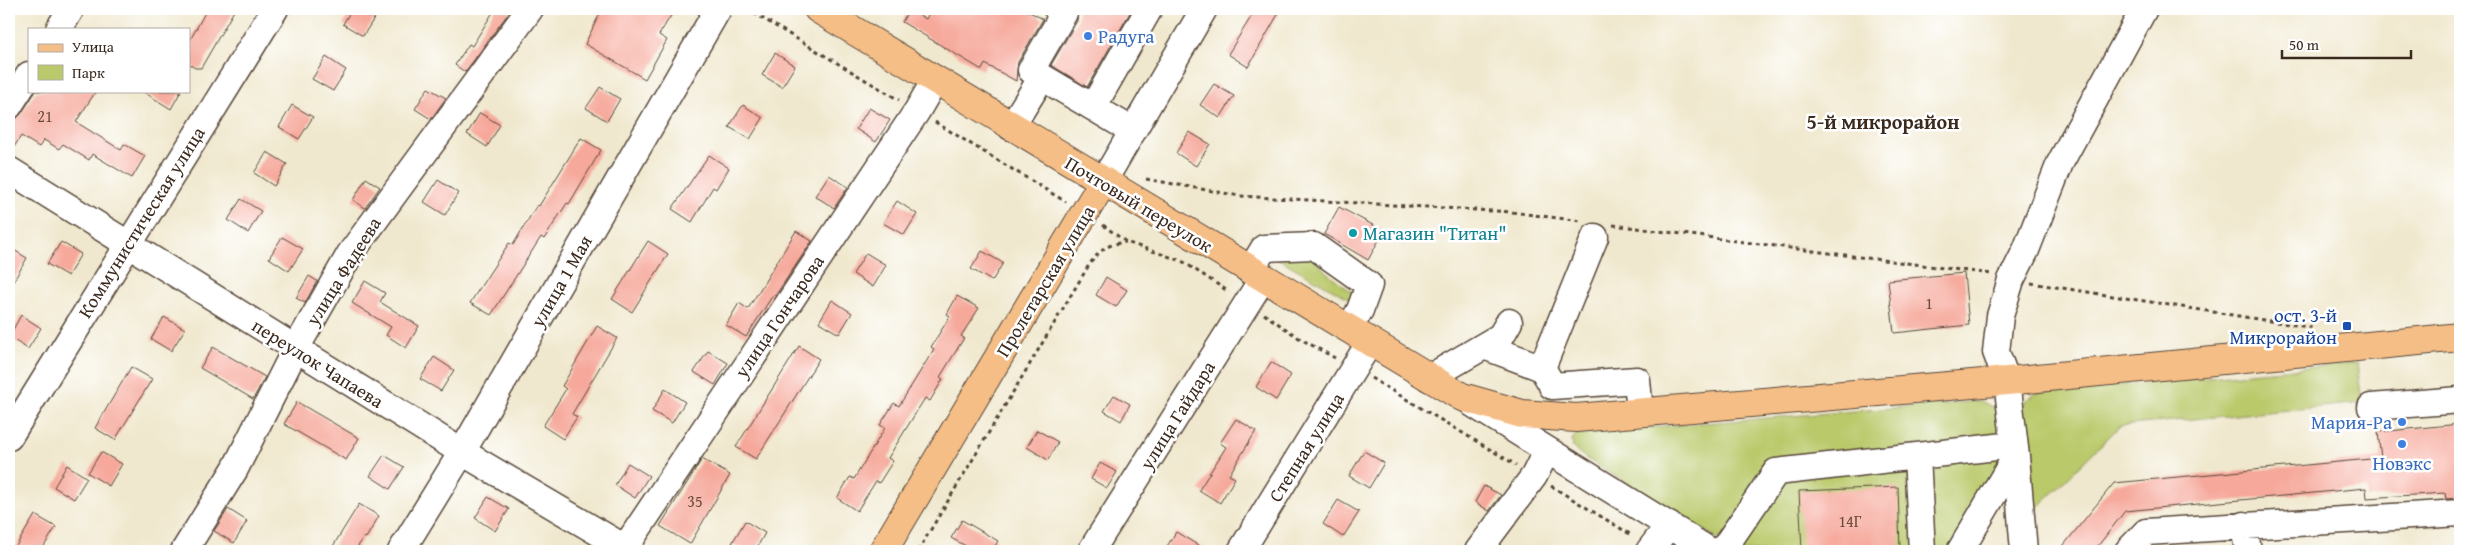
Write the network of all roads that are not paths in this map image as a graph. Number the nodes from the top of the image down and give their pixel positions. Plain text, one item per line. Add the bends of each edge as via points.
1 (71, 9) edge
2 (275, 9) edge
3 (530, 9) edge
4 (718, 9) edge
5 (818, 9) edge
6 (1057, 9) edge
7 (1149, 9) edge
8 (1204, 9) edge
9 (2144, 9) edge
10 (59, 28) edge
11 (28, 77) edge
12 (1042, 77) junction
13 (935, 80) junction
14 (9, 106) edge
15 (1093, 107) junction
16 (1011, 127) junction
17 (1133, 131) junction
18 (9, 170) edge
19 (1106, 178) junction
20 (1598, 228) road end
21 (126, 245) junction
22 (1257, 274) junction
23 (1509, 322) dead end
24 (1360, 335) junction
25 (2460, 337) edge
26 (1484, 346) junction
27 (295, 350) junction
28 (1547, 377) junction
29 (1429, 378) junction
30 (2007, 381) junction
31 (1462, 397) junction
32 (2460, 400) edge
33 (2370, 407) dead end
34 (1640, 412) junction
35 (1557, 417) junction
36 (9, 437) edge
37 (1547, 450) junction
38 (2015, 450) junction
39 (462, 452) junction
40 (1917, 456) junction
41 (2460, 513) edge
42 (1669, 525) junction
43 (2244, 525) junction
44 (1650, 549) edge
45 (626, 550) edge
46 (184, 551) edge
47 (401, 551) edge
48 (883, 551) edge
49 (1091, 551) edge
50 (1240, 551) edge
51 (1478, 551) edge
52 (1710, 551) edge
53 (1722, 551) edge
54 (1922, 551) edge
55 (1960, 551) edge
56 (2024, 551) edge
57 (2128, 551) edge
58 (2248, 551) edge

1 - 10 street
2 - 21 street, Коммунистическая улица
3 - 27 street, улица Фадеева via 350,254
4 - 39 street, улица 1 Мая
5 - 13 main road, Почтовый переулок
6 - 12 street via 1064,13 1031,70
7 - 15 street
8 - 17 street, Пролетарская улица
9 - 30 street via 2060,163 2011,280 2000,316 1996,352
11 - 14 street
12 - 15 street
12 - 16 street
13 - 16 main road, Почтовый переулок
13 - 45 street, улица Гончарова
15 - 17 street
16 - 19 main road, Почтовый переулок
17 - 19 street, Пролетарская улица
18 - 21 street, переулок Чапаева
19 - 22 main road, Почтовый переулок
19 - 48 main road, Пролетарская улица
20 - 28 street
21 - 27 street, переулок Чапаева
21 - 36 street, Коммунистическая улица
22 - 24 main road, Почтовый переулок
22 - 24 street, улица Гайдара via 1264,248 1314,246 1369,285 1360,310
22 - 49 street, улица Гайдара via 1247,303
23 - 26 street via 1500,336
24 - 29 main road, Почтовый переулок
24 - 50 street, Степная улица via 1355,369
25 - 30 main road, Почтовый переулок
26 - 28 street
26 - 29 street
27 - 39 street, переулок Чапаева
27 - 46 street, улица Фадеева via 235,469
28 - 34 street via 1637,380
28 - 35 street
29 - 31 main road, Почтовый переулок
30 - 34 main road, Почтовый переулок
30 - 38 street
31 - 35 main road, Почтовый переулок via 1522,414
31 - 37 street
32 - 33 street
34 - 35 main road, Почтовый переулок
37 - 42 street
37 - 51 street via 1534,476
38 - 40 street
38 - 55 street
38 - 56 street
39 - 45 street, переулок Чапаева
39 - 47 street, улица 1 Мая
40 - 53 street via 1776,472
40 - 54 street
41 - 43 street
42 - 44 street
42 - 52 street
43 - 57 street via 2146,532
43 - 58 street

